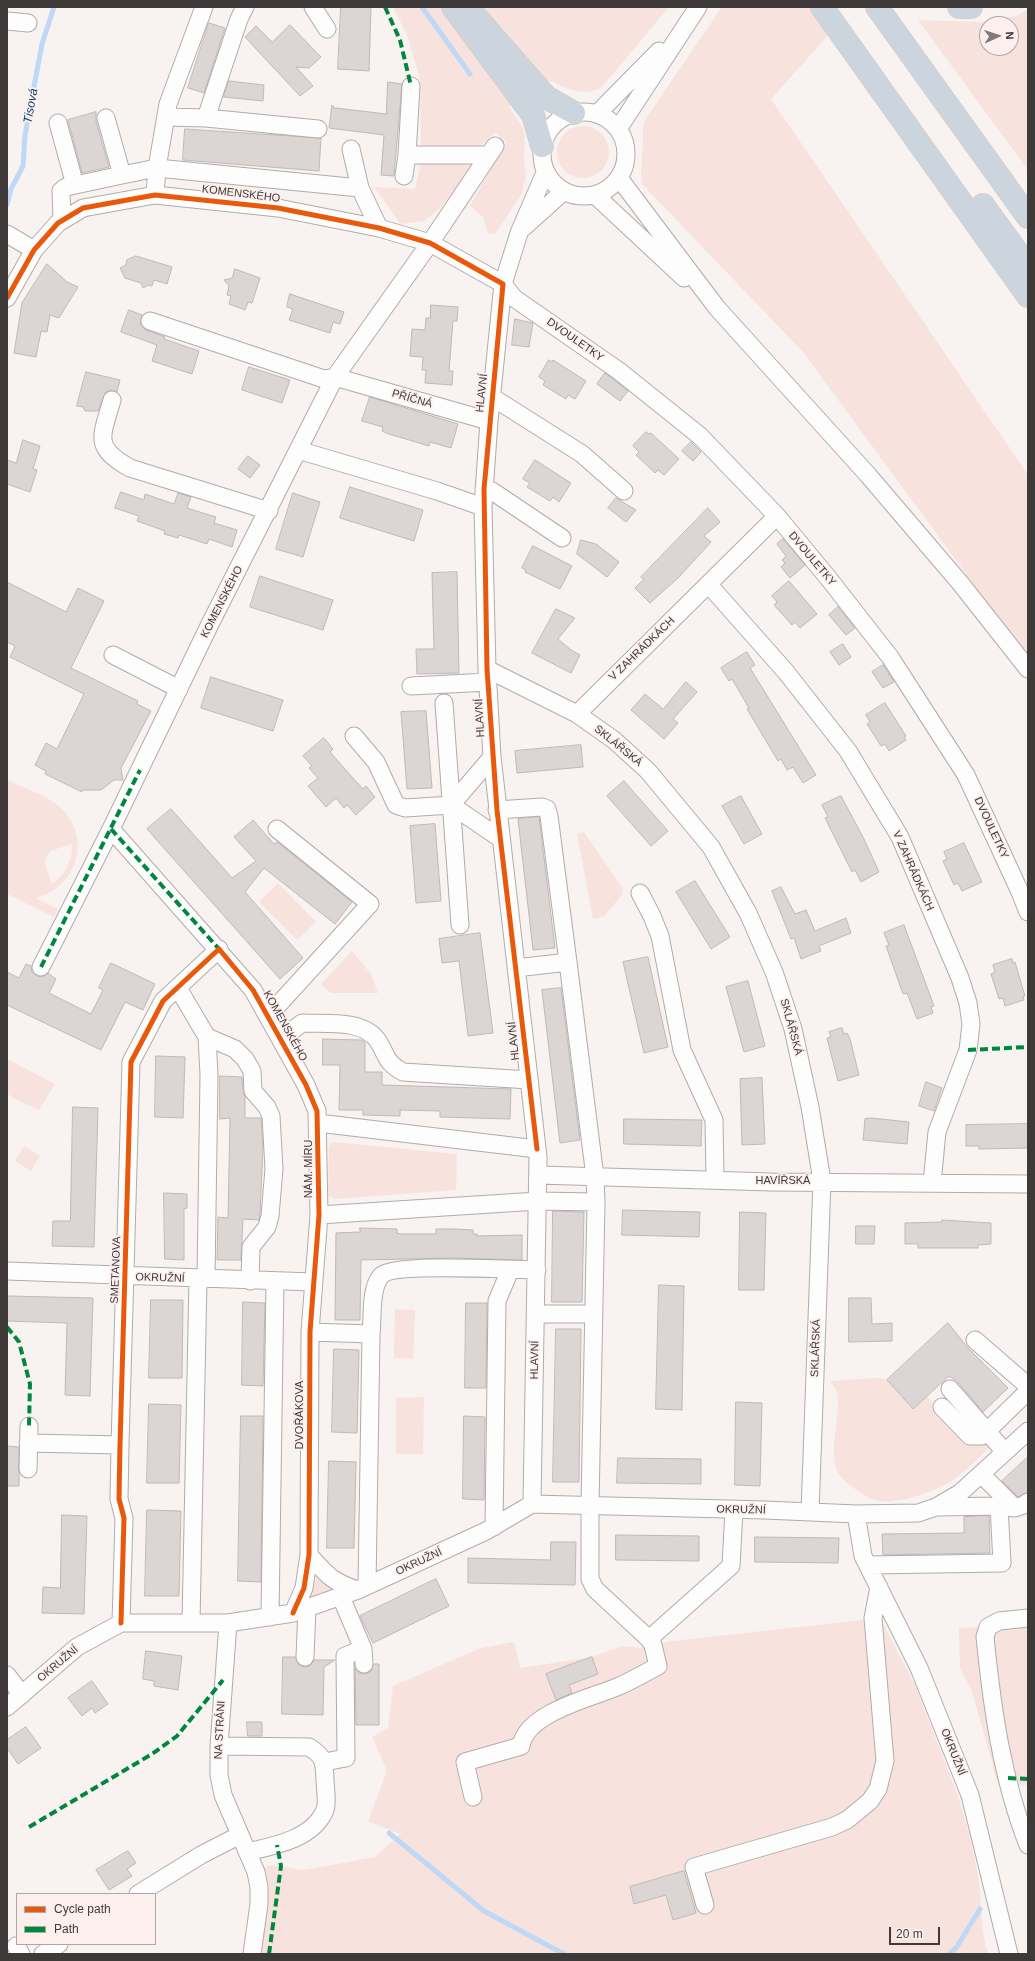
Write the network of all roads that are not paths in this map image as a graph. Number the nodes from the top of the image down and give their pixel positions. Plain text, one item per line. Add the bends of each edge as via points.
1 (204, 7) edge
2 (245, 7) edge
3 (313, 7) edge
4 (453, 7) edge
5 (467, 7) edge
6 (698, 7) edge
7 (822, 7) edge
8 (839, 7) edge
9 (876, 7) edge
10 (959, 7) edge
11 (971, 7) edge
12 (7, 21) edge
13 (28, 23) dead end
14 (684, 26) junction
15 (327, 29) dead end
16 (411, 86) dead end
17 (574, 113) junction
18 (597, 114) junction
19 (166, 117) junction
20 (106, 118) dead end
21 (206, 118) junction
22 (58, 123) dead end
23 (318, 129) dead end
24 (618, 129) junction
25 (542, 146) junction
26 (351, 149) dead end
27 (408, 155) junction
28 (157, 168) junction
29 (545, 172) junction
30 (122, 175) junction
31 (404, 176) dead end
32 (619, 178) junction
33 (75, 185) junction
34 (360, 188) junction
35 (564, 192) junction
36 (155, 195) junction
37 (595, 195) junction
38 (1028, 217) edge
39 (62, 220) junction
40 (379, 228) junction
41 (519, 233) junction
42 (7, 234) edge
43 (430, 243) junction
44 (34, 250) junction
45 (1028, 267) edge
46 (503, 284) junction
47 (1028, 296) edge
48 (7, 298) edge
49 (717, 308) junction
50 (150, 321) dead end
51 (335, 377) junction
52 (492, 397) junction
53 (112, 400) dead end
54 (489, 421) junction
55 (298, 450) junction
56 (484, 489) junction
57 (624, 491) dead end
58 (483, 507) junction
59 (269, 511) junction
60 (777, 516) junction
61 (562, 538) dead end
62 (709, 585) junction
63 (113, 655) dead end
64 (1028, 669) edge
65 (488, 675) junction
66 (411, 686) dead end
67 (180, 689) junction
68 (444, 703) dead end
69 (577, 714) junction
70 (354, 736) dead end
71 (492, 757) junction
72 (451, 805) junction
73 (497, 810) junction
74 (111, 829) junction
75 (277, 830) dead end
76 (501, 839) junction
77 (640, 893) dead end
78 (1028, 912) edge
79 (460, 926) dead end
80 (218, 949) junction
81 (568, 962) junction
82 (40, 967) dead end
83 (516, 968) junction
84 (178, 988) junction
85 (268, 1016) junction
86 (207, 1037) junction
87 (281, 1039) junction
88 (529, 1080) junction
89 (318, 1122) junction
90 (537, 1149) junction
91 (538, 1175) junction
92 (595, 1177) junction
93 (715, 1180) junction
94 (822, 1181) junction
95 (932, 1183) junction
96 (1028, 1184) edge
97 (538, 1201) junction
98 (596, 1202) junction
99 (319, 1215) junction
100 (510, 1270) junction
101 (537, 1270) junction
102 (7, 1271) edge
103 (126, 1276) junction
104 (202, 1279) junction
105 (250, 1281) junction
106 (275, 1282) junction
107 (313, 1282) junction
108 (536, 1314) junction
109 (594, 1314) junction
110 (310, 1332) junction
111 (371, 1334) junction
112 (976, 1340) dead end
113 (1028, 1386) edge
114 (950, 1389) dead end
115 (1028, 1391) edge
116 (942, 1407) dead end
117 (30, 1426) dead end
118 (988, 1431) junction
119 (1028, 1431) edge
120 (28, 1443) junction
121 (120, 1445) junction
122 (1005, 1452) junction
123 (28, 1469) dead end
124 (981, 1474) junction
125 (532, 1504) junction
126 (590, 1505) junction
127 (1014, 1505) edge
128 (936, 1507) junction
129 (734, 1510) junction
130 (810, 1512) junction
131 (856, 1514) junction
132 (494, 1527) junction
133 (309, 1555) junction
134 (868, 1565) junction
135 (879, 1587) junction
136 (363, 1588) junction
137 (341, 1597) junction
138 (300, 1611) junction
139 (270, 1617) junction
140 (1028, 1618) edge
141 (121, 1623) junction
142 (191, 1623) junction
143 (228, 1623) junction
144 (649, 1639) junction
145 (305, 1657) dead end
146 (7, 1675) edge
147 (22, 1694) junction
148 (7, 1707) edge
149 (219, 1746) junction
150 (324, 1762) junction
151 (473, 1797) dead end
152 (240, 1835) junction
153 (1028, 1845) edge
154 (247, 1852) junction
155 (140, 1893) edge
156 (706, 1905) dead end
157 (57, 1945) edge
158 (43, 1954) edge
159 (252, 1954) edge
160 (1009, 1954) edge

1 - 19 street via 168,104
2 - 21 street
3 - 15 street
4 - 25 highway via 533,115
5 - 17 highway via 546,97
6 - 14 street
7 - 47 highway
8 - 45 highway
9 - 38 highway
10 - 11 highway
12 - 13 street
14 - 18 street
14 - 24 street
16 - 27 street
17 - 18 street
17 - 25 street via 553,125
18 - 24 street via 609,120
19 - 21 street
19 - 28 street
20 - 30 street
21 - 23 street
22 - 33 street
24 - 32 street via 623,138 626,159
25 - 29 street
26 - 34 street
27 - 31 street
27 - 43 street via 492,150
28 - 30 street
28 - 34 street
28 - 36 street
29 - 35 street via 553,184
29 - 41 street
30 - 33 street
32 - 37 street via 609,189
32 - 49 street
33 - 39 street via 61,191
34 - 40 street
35 - 37 street via 579,196
35 - 41 street
36 - 39 street, KOMENSKÉHO via 83,208
36 - 40 street, KOMENSKÉHO via 278,208
37 - 49 street
39 - 44 street, KOMENSKÉHO
40 - 43 street, KOMENSKÉHO
41 - 46 street
42 - 44 street
43 - 46 street, KOMENSKÉHO
43 - 51 street, KOMENSKÉHO
44 - 48 street, KOMENSKÉHO
46 - 52 street, HLAVNÍ
46 - 60 street, DVOULETKY via 514,298 619,370 700,436
49 - 64 street via 868,475 961,584
50 - 51 street via 324,379
51 - 54 street, PŘÍČNÁ
51 - 55 street, KOMENSKÉHO
52 - 54 street, HLAVNÍ
52 - 57 street via 582,454
53 - 59 street via 103,442 106,452 117,461 130,468
54 - 56 street, HLAVNÍ
55 - 58 street
55 - 59 street, KOMENSKÉHO
56 - 58 street, HLAVNÍ
56 - 61 street via 492,491
58 - 65 street, HLAVNÍ
59 - 67 street, KOMENSKÉHO via 210,624
60 - 62 street, V ZAHRÁDKÁCH
60 - 78 street, DVOULETKY via 890,657 966,775
62 - 69 street, V ZAHRÁDKÁCH
62 - 95 street, V ZAHRÁDKÁCH via 786,672 848,751 900,837 960,978 971,1024 968,1050 938,1132
63 - 67 street
65 - 66 street
65 - 69 street, SKLÁŘSKÁ
65 - 71 street, HLAVNÍ
67 - 74 street, KOMENSKÉHO
68 - 72 street
69 - 94 street, SKLÁŘSKÁ via 614,740 648,771 711,847 738,893 774,972 793,1029 810,1107
70 - 72 street via 376,762 396,804 405,808
71 - 72 street
71 - 73 street, HLAVNÍ
72 - 76 street
72 - 79 street
73 - 76 street, HLAVNÍ
73 - 81 street via 542,807 547,809
74 - 80 street, KOMENSKÉHO
74 - 82 street, KOMENSKÉHO
75 - 85 street via 370,904
76 - 83 street, HLAVNÍ
77 - 93 street via 660,936 682,1050 714,1120
80 - 84 street, SMETANOVA
80 - 85 street, KOMENSKÉHO via 254,990
81 - 83 street
81 - 92 street
83 - 88 street, HLAVNÍ
84 - 86 street
84 - 103 street, SMETANOVA via 163,1001 131,1062
85 - 87 street, KOMENSKÉHO
86 - 104 street via 209,1081
86 - 105 street via 235,1049 245,1059 252,1071 253,1091 272,1116 274,1169 270,1216 267,1227 251,1247
87 - 88 street via 302,1023 351,1025 368,1031 375,1037 386,1058 403,1072
87 - 89 street, KOMENSKÉHO via 306,1085 317,1111
88 - 90 street, HLAVNÍ
89 - 90 street
89 - 99 street, NÁM. MÍRU
90 - 91 street, HLAVNÍ
91 - 92 street, HAVÍŘSKÁ
91 - 97 street, HLAVNÍ
92 - 93 street, HAVÍŘSKÁ
92 - 98 street
93 - 94 street, HAVÍŘSKÁ
94 - 95 street, HAVÍŘSKÁ
94 - 130 street, SKLÁŘSKÁ
95 - 96 street, HAVÍŘSKÁ
97 - 98 street
97 - 99 street
97 - 101 street, HLAVNÍ
98 - 109 street
99 - 107 street, DVOŘÁKOVA
100 - 101 street
100 - 111 street via 418,1267 380,1275 374,1295
100 - 132 street via 498,1301
101 - 108 street, HLAVNÍ
102 - 103 street, OKRUŽNÍ
103 - 104 street, OKRUŽNÍ
103 - 121 street, SMETANOVA
104 - 105 street, OKRUŽNÍ
104 - 142 street
105 - 106 street, OKRUŽNÍ
106 - 107 street, OKRUŽNÍ
106 - 139 street
107 - 110 street, DVOŘÁKOVA
108 - 109 street
108 - 125 street, HLAVNÍ
109 - 126 street
110 - 111 street
110 - 133 street, DVOŘÁKOVA
111 - 136 street
112 - 113 street
114 - 118 street
115 - 118 street
116 - 118 street via 970,1436 982,1436
117 - 120 street
118 - 122 street
119 - 122 street, OKRUŽNÍ
120 - 121 street
120 - 123 street
121 - 141 street, SMETANOVA via 119,1499 124,1518
122 - 124 street, OKRUŽNÍ
124 - 127 street
124 - 128 street, OKRUŽNÍ via 960,1493
125 - 126 street, OKRUŽNÍ
125 - 132 street, OKRUŽNÍ
126 - 129 street, OKRUŽNÍ
126 - 144 street via 590,1579 595,1589
127 - 128 street
127 - 134 street via 1002,1563
128 - 131 street, OKRUŽNÍ via 918,1513
129 - 130 street, OKRUŽNÍ
129 - 144 street via 731,1566
130 - 131 street, OKRUŽNÍ
131 - 134 street, OKRUŽNÍ via 863,1556
132 - 136 street, OKRUŽNÍ
133 - 136 street via 329,1578 343,1586
133 - 138 street, DVOŘÁKOVA
134 - 135 street, OKRUŽNÍ
135 - 156 street via 873,1618 885,1761 878,1789 858,1812 832,1827 694,1867
135 - 160 street, OKRUŽNÍ via 919,1668 970,1795
136 - 137 street, OKRUŽNÍ
137 - 138 street, OKRUŽNÍ
137 - 150 street via 364,1657 345,1656 346,1758
138 - 139 street, OKRUŽNÍ
138 - 145 street
139 - 143 street, OKRUŽNÍ
140 - 153 street via 999,1621 988,1627 985,1637 991,1703 1008,1778
141 - 142 street, OKRUŽNÍ
141 - 147 street, OKRUŽNÍ via 77,1648
142 - 143 street, OKRUŽNÍ
143 - 149 street, NA STRÁNI
144 - 151 street via 658,1666 619,1686 552,1712 528,1730 521,1746 465,1762
146 - 147 street
147 - 148 street, OKRUŽNÍ
149 - 150 street via 309,1747 319,1753
149 - 152 street, NA STRÁNI via 219,1775 223,1795
150 - 154 street via 326,1809 316,1822 293,1840
152 - 154 street, NA STRÁNI
152 - 155 street via 201,1855
154 - 159 street, NA STRÁNI via 256,1872 259,1888
157 - 158 street

